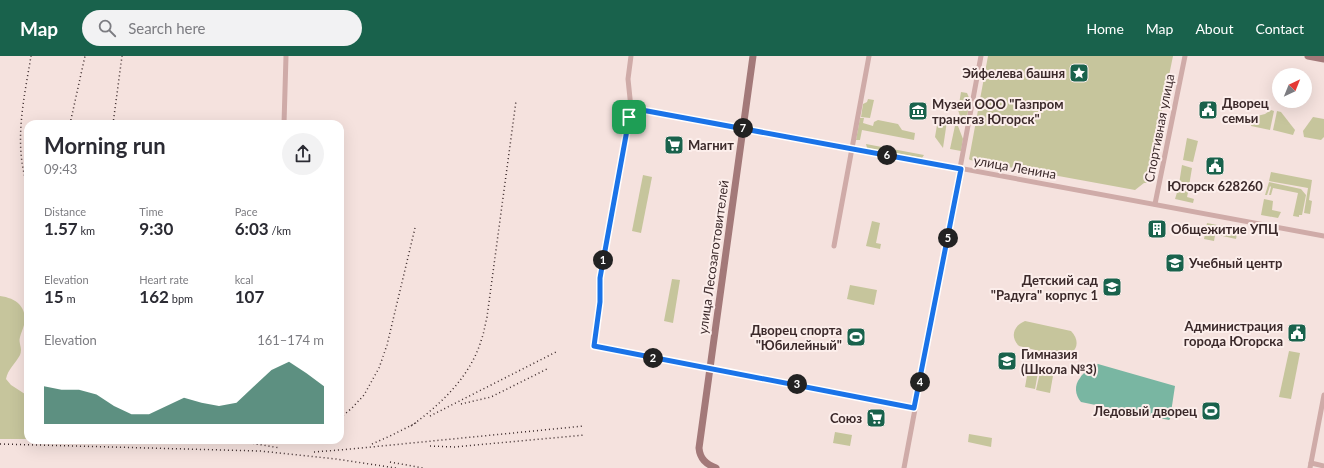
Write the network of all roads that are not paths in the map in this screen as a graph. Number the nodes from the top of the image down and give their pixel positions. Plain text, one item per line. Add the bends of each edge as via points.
1 (286, 56) edge
2 (631, 56) edge
3 (752, 56) edge
4 (868, 56) edge
5 (981, 56) edge
6 (1184, 56) edge
7 (1308, 56) edge
8 (1324, 59) edge
9 (631, 108) junction
10 (284, 120) edge
11 (742, 128) junction
12 (851, 148) junction
13 (961, 169) junction
14 (1155, 204) junction
15 (1324, 236) edge
16 (834, 246) dead end
17 (709, 367) junction
18 (1324, 395) edge
19 (914, 408) junction
20 (1311, 466) edge
21 (1324, 466) edge
22 (716, 468) edge
23 (904, 468) edge

1 - 10 street
2 - 9 street via 628,79
3 - 11 main road, улица Лесозаготовителей
4 - 12 street
5 - 13 street
6 - 14 street, Спортивная улица
7 - 8 main road
9 - 11 street, улица Ленина
9 - 17 street via 600,278 600,302 594,346
11 - 12 street, улица Ленина
11 - 17 main road, улица Лесозаготовителей
12 - 13 street, улица Ленина
12 - 16 street
13 - 14 street, улица Ленина
13 - 19 street
14 - 15 street, улица Ленина
17 - 19 street
17 - 22 main road, улица Лесозаготовителей via 698,448 703,460
18 - 20 street
19 - 23 street
20 - 21 street

